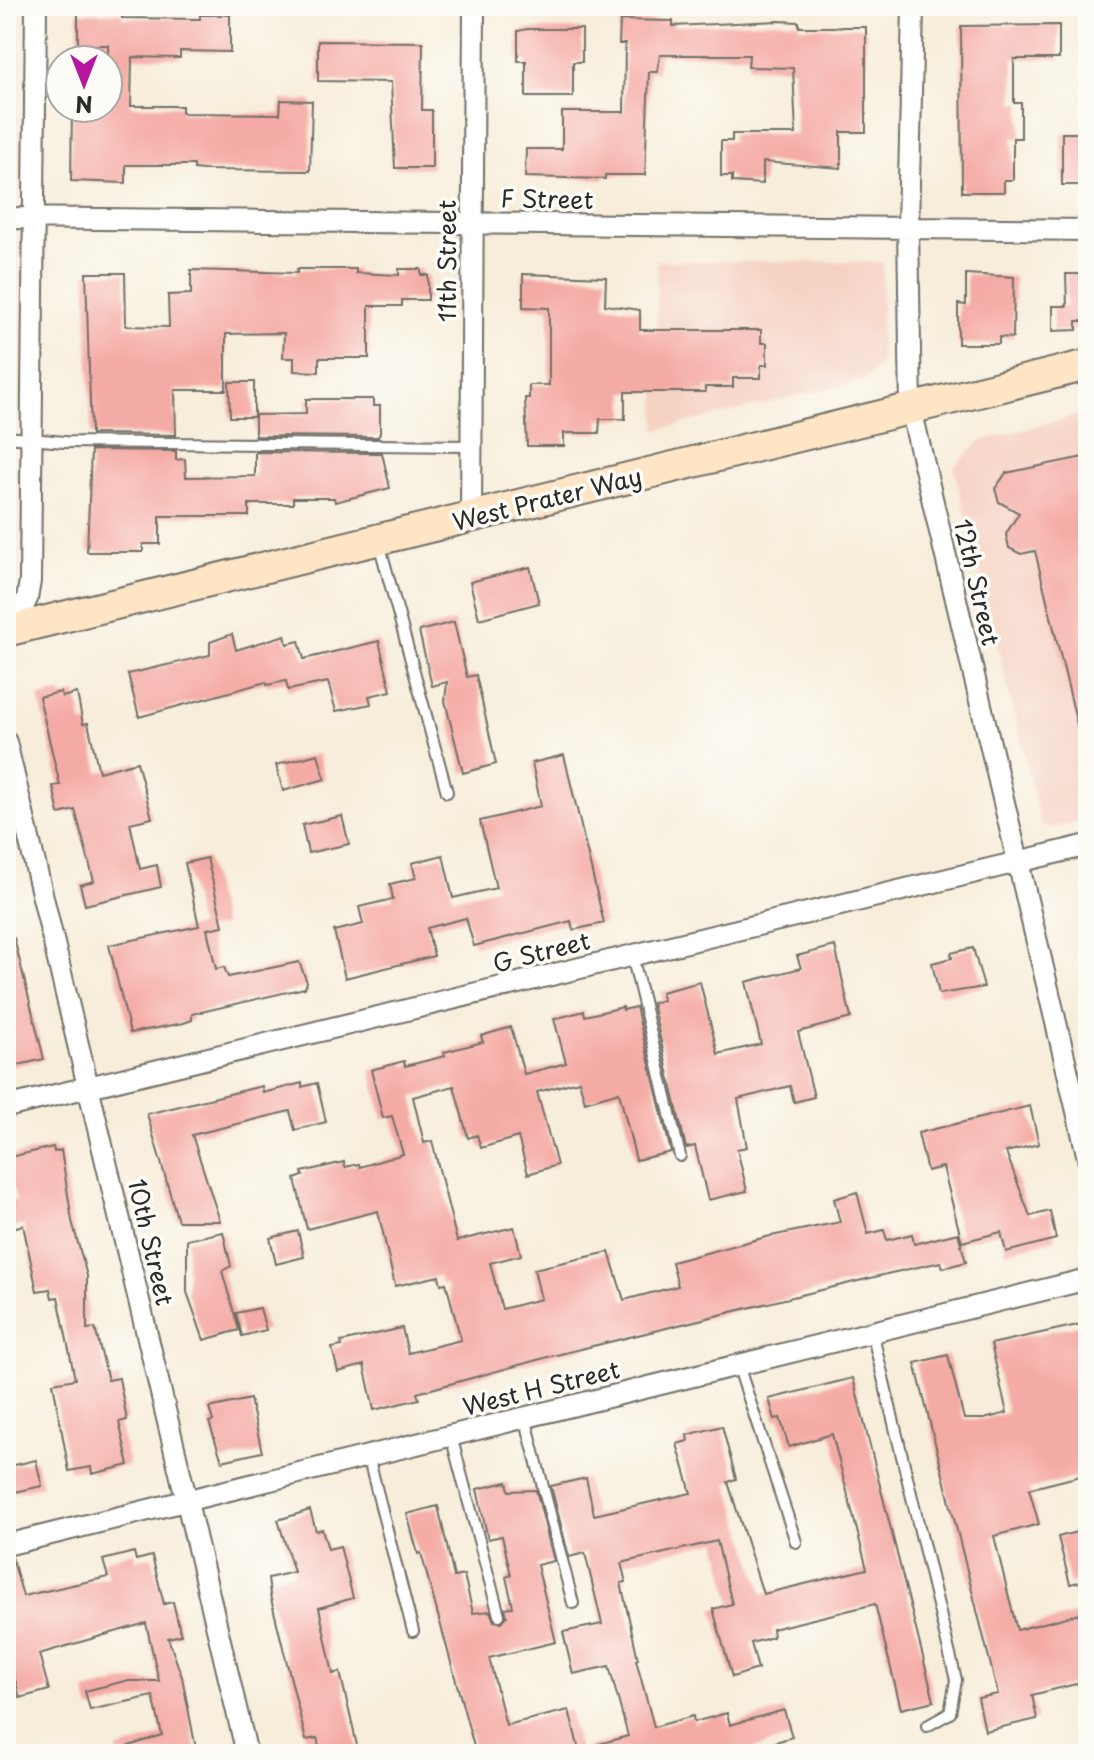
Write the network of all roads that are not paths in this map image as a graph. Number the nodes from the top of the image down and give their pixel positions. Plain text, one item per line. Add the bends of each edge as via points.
1 (36, 6) edge
2 (474, 6) edge
3 (913, 6) edge
4 (1080, 6) edge
5 (1088, 6) edge
6 (6, 218) edge
7 (34, 218) junction
8 (472, 223) junction
9 (908, 227) junction
10 (1088, 230) edge
11 (1088, 365) edge
12 (911, 409) junction
13 (6, 437) edge
14 (32, 439) junction
15 (471, 446) junction
16 (471, 517) junction
17 (378, 540) junction
18 (8, 634) edge
19 (6, 742) edge
20 (447, 792) dead end
21 (1088, 845) edge
22 (1018, 863) junction
23 (632, 955) junction
24 (88, 1087) junction
25 (6, 1107) edge
26 (680, 1156) dead end
27 (1088, 1158) edge
28 (1088, 1279) edge
29 (872, 1332) junction
30 (738, 1365) junction
31 (525, 1417) junction
32 (451, 1436) junction
33 (368, 1456) junction
34 (186, 1500) junction
35 (796, 1542) dead end
36 (6, 1545) edge
37 (573, 1603) dead end
38 (499, 1615) dead end
39 (413, 1631) dead end
40 (927, 1726) dead end
41 (247, 1754) edge

1 - 7 street
2 - 8 street, 11th Street
3 - 9 street, 12th Street
4 - 5 lane
6 - 7 street, F Street
7 - 8 street, F Street
7 - 14 street
8 - 9 street, F Street
8 - 15 street, 11th Street
9 - 10 street, F Street
9 - 12 street, 12th Street
11 - 12 main road, West Prater Way
12 - 16 main road, West Prater Way
12 - 22 street, 12th Street
13 - 14 lane
14 - 15 lane
14 - 18 street via 30,581 27,599
15 - 16 street, 11th Street
16 - 17 main road, West Prater Way
17 - 18 main road, West Prater Way
17 - 20 lane
19 - 24 street, 10th Street
21 - 22 street, G Street
22 - 23 street, G Street
22 - 27 street, 12th Street
23 - 24 street, G Street
23 - 26 lane
24 - 25 street, G Street
24 - 34 street, 10th Street
28 - 29 street, West H Street
29 - 30 street, West H Street
29 - 40 lane via 956,1680 950,1713
30 - 31 street, West H Street
30 - 35 lane
31 - 32 street, West H Street
31 - 37 lane
32 - 33 street, West H Street
32 - 38 lane
33 - 34 street, West H Street
33 - 39 lane
34 - 36 street, West H Street
34 - 41 street, 10th Street

